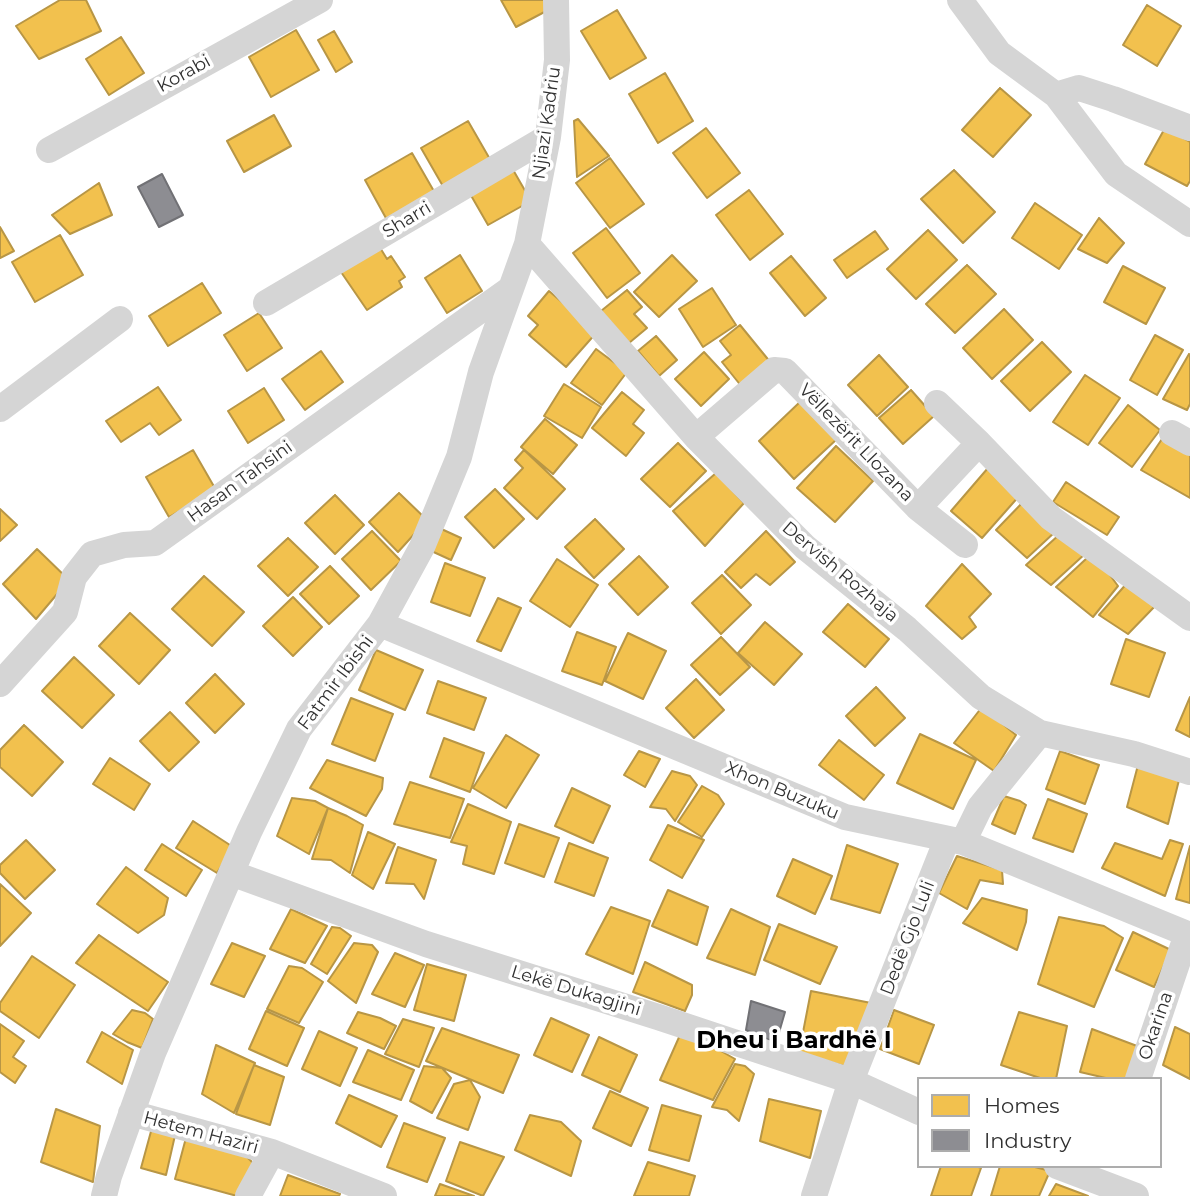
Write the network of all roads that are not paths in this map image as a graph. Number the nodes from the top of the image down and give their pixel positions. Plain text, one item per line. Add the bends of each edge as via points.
1 (320, 0) edge
2 (556, 0) edge
3 (960, 0) edge
4 (1056, 95) junction
5 (1190, 128) edge
6 (548, 137) junction
7 (49, 150) dead end
8 (1190, 224) edge
9 (527, 244) junction
10 (510, 289) junction
11 (266, 303) dead end
12 (120, 319) dead end
13 (937, 403) dead end
14 (0, 409) edge
15 (696, 438) junction
16 (979, 443) junction
17 (918, 508) junction
18 (965, 545) dead end
19 (1190, 618) edge
20 (380, 624) junction
21 (0, 684) edge
22 (1040, 733) junction
23 (1190, 772) edge
24 (955, 840) junction
25 (231, 873) junction
26 (1189, 934) edge
27 (1140, 1077) edge
28 (850, 1081) junction
29 (917, 1111) edge
30 (131, 1114) junction
31 (272, 1152) junction
32 (1064, 1168) edge
33 (1107, 1182) edge
34 (104, 1196) edge
35 (248, 1196) edge
36 (384, 1196) edge
37 (814, 1196) edge
38 (1136, 1196) edge

1 - 7 street, Korabi
2 - 6 street, Njiazi Kadriu
3 - 4 street via 999,53
4 - 5 street via 1079,88
4 - 8 street via 1116,174
6 - 9 street, Njiazi Kadriu
6 - 11 street, Sharri
9 - 10 street, Fatmir Ibishi
9 - 15 street, Dervish Rozhaja
10 - 20 street, Fatmir Ibishi via 481,372 459,457 422,547
10 - 21 street, Hasan Tahsini via 155,543 92,554 74,577 65,612
12 - 14 street
13 - 16 street
15 - 17 street, Vëllezërit Llozana via 774,370 785,371
15 - 22 street, Dervish Rozhaja via 805,547 907,629 981,697
16 - 17 street, Vëllezërit Llozana
16 - 19 street via 1051,518
17 - 18 street, Vëllezërit Llozana
20 - 24 street, Xhon Buzuku via 845,817
20 - 25 street, Fatmir Ibishi via 299,729
22 - 23 street, Dervish Rozhaja
22 - 24 street, Dedë Gjo Luli
24 - 26 street, Xhon Buzuku
24 - 28 street, Dedë Gjo Luli
25 - 28 street, Lekë Dukagjini via 426,944
25 - 30 street, Fatmir Ibishi
26 - 27 street, Okarina
28 - 29 street, Lekë Dukagjini
28 - 37 street, Dedë Gjo Luli
30 - 31 street, Hetem Haziri
30 - 34 street, Fatmir Ibishi
31 - 35 street, Hetem Haziri
31 - 36 street, Hetem Haziri
32 - 33 street
33 - 38 street

